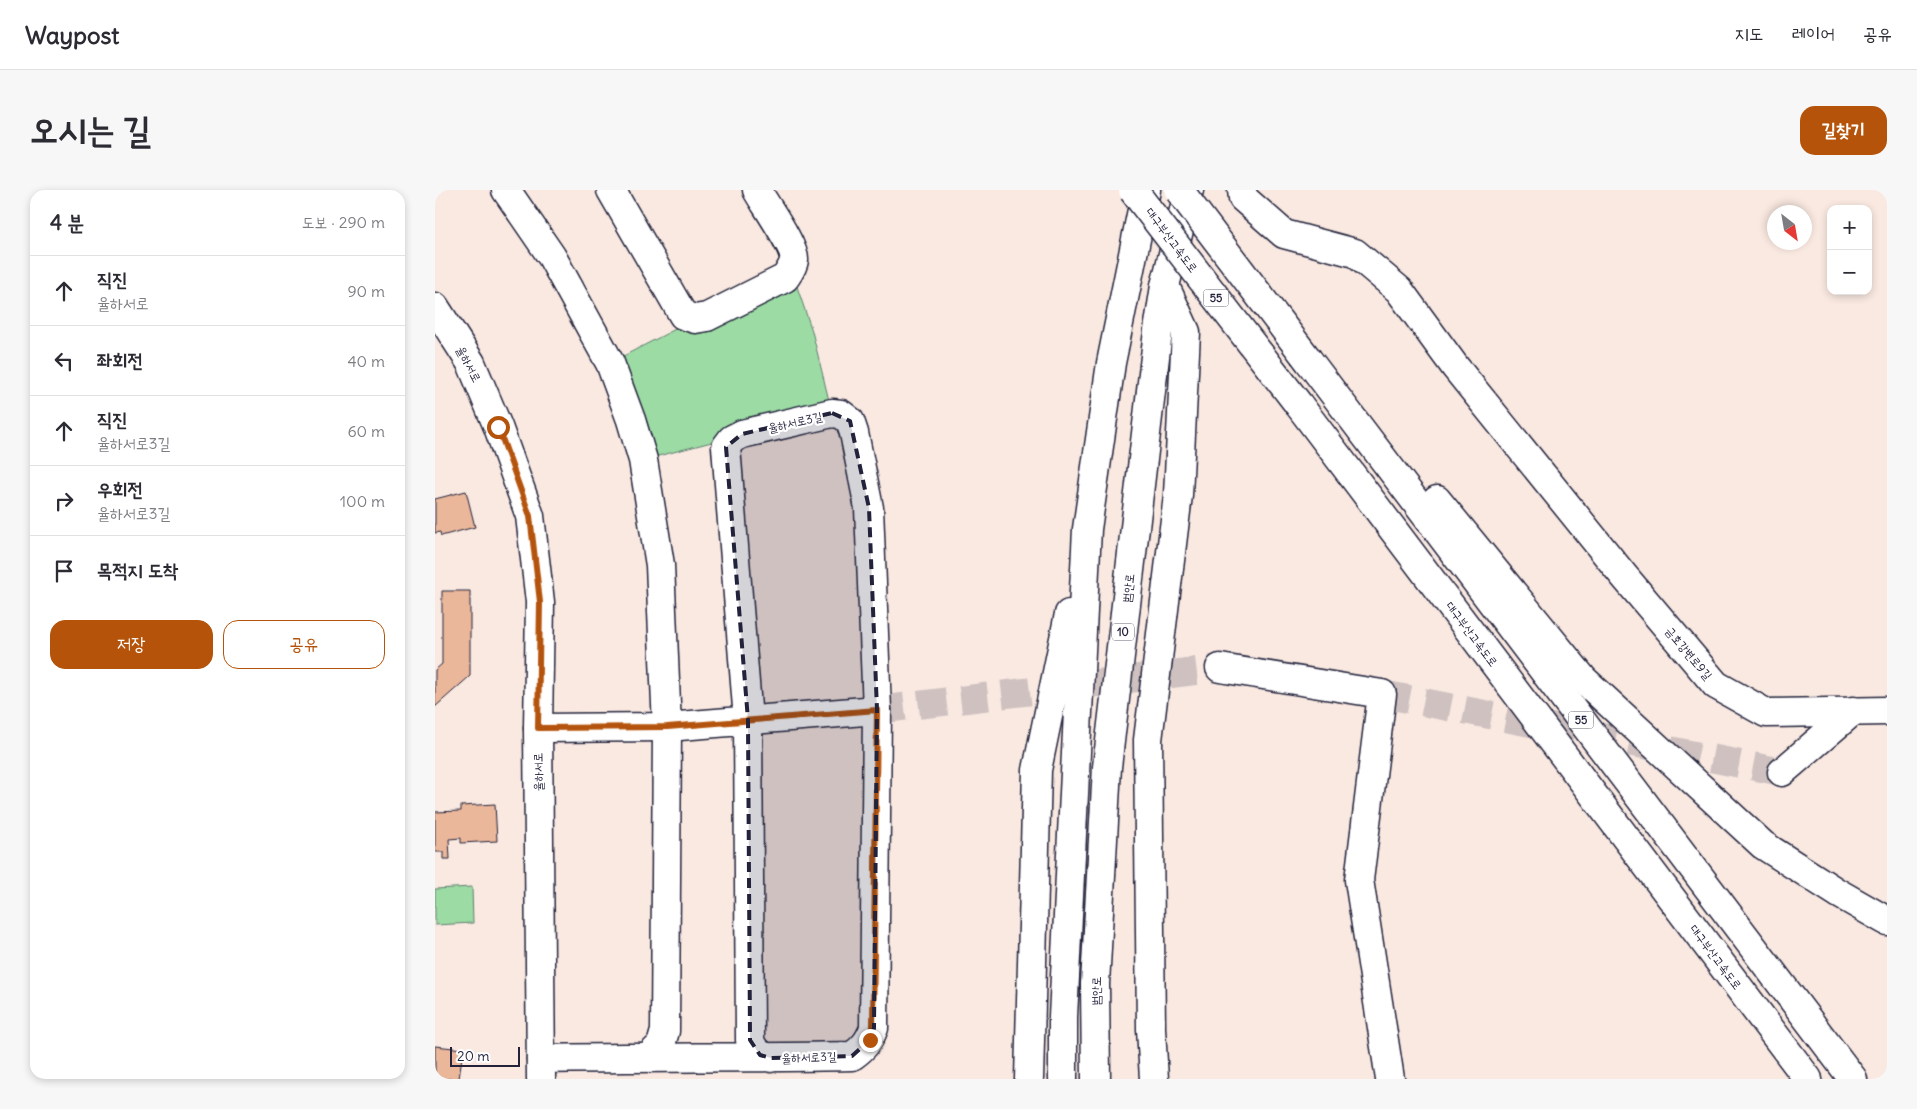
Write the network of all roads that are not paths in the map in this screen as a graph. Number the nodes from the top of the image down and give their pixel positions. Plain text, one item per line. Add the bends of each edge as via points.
1 (506, 190) edge
2 (611, 190) edge
3 (757, 190) edge
4 (1133, 190) edge
5 (1146, 190) edge
6 (1179, 190) edge
7 (1189, 190) edge
8 (1242, 190) edge
9 (1165, 286) junction
10 (435, 307) edge
11 (1355, 422) junction
12 (1087, 529) junction
13 (1220, 668) tunnel mouth
14 (877, 710) junction
15 (1887, 711) edge
16 (1853, 712) junction
17 (748, 720) junction
18 (667, 727) junction
19 (538, 728) junction
20 (1782, 772) dead end
21 (1887, 921) edge
22 (650, 1056) junction
23 (771, 1058) junction
24 (541, 1069) edge
25 (1029, 1079) edge
26 (1063, 1079) edge
27 (1096, 1079) edge
28 (1154, 1079) edge
29 (1390, 1079) edge
30 (1809, 1079) edge
31 (1853, 1079) edge

1 - 18 main road via 552,257 610,363 643,460 660,565
2 - 3 main road via 683,315 695,319 707,317 785,278 791,269 795,259 791,245
4 - 30 main road, 대구부산고속도로 / 55, bridge
5 - 12 main road via 1111,362
6 - 11 main road, 55, bridge
7 - 9 main road, 범안로 / 10
8 - 16 main road, 금호강변로9길 via 1243,198 1285,234 1355,253 1399,290 1456,368 1716,684 1766,713
9 - 27 main road, 범안로 / 10 via 1107,767 1095,984
9 - 28 main road via 1186,332 1178,496 1148,740
10 - 19 main road, 율하서로 via 471,363 530,516 540,602
11 - 21 main road via 1433,495 1584,680 1763,845
11 - 31 main road, 55
12 - 25 main road via 1037,770
12 - 26 main road via 1063,1017
13 - 29 main road via 1382,694 1359,880
14 - 17 main road
14 - 17 main road, 율하서로3길 via 869,508 850,421 841,414 832,413 742,434 725,447
14 - 23 main road, 율하서로3길 via 873,1028 870,1040 852,1056
15 - 16 main road, 금호강변로9길
16 - 20 main road
17 - 18 main road
17 - 23 main road, 율하서로3길 via 750,1040 753,1049
18 - 19 main road
18 - 22 main road via 665,1031 661,1045
19 - 24 main road, 율하서로
22 - 23 main road, 율하서로3길
22 - 24 main road, 율하서로3길

